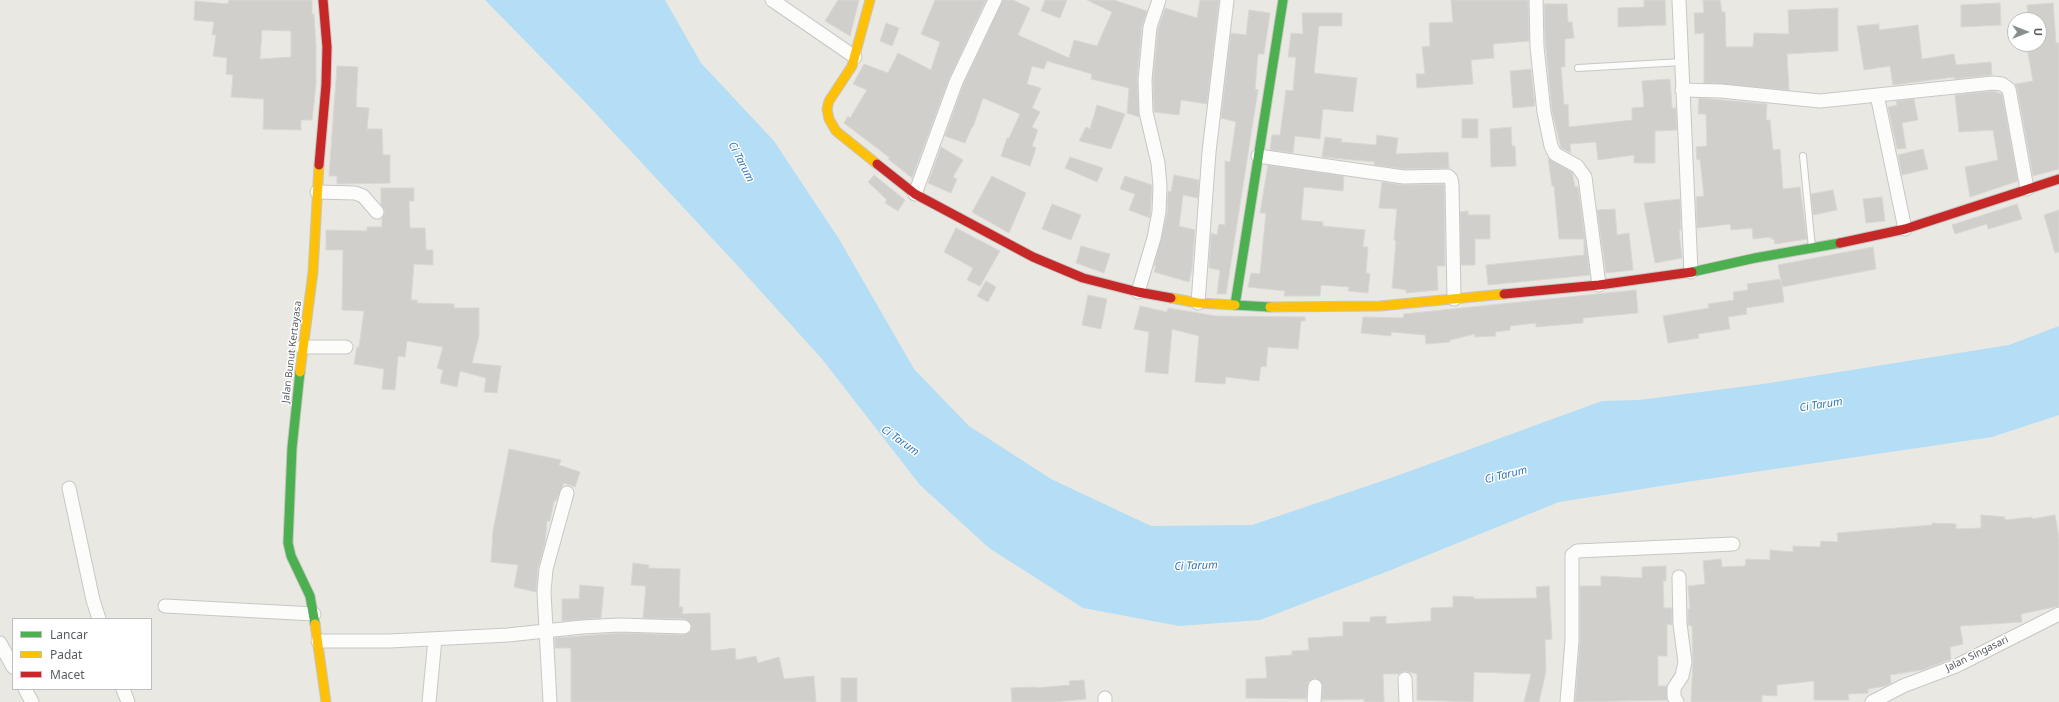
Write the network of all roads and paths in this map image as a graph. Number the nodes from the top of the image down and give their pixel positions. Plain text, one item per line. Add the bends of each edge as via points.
1 (323, 0) edge
2 (772, 0) edge
3 (870, 0) edge
4 (995, 0) edge
5 (1159, 0) edge
6 (1227, 0) edge
7 (1283, 0) edge
8 (1536, 0) edge
9 (1679, 0) edge
10 (855, 57) junction
11 (1682, 62) junction
12 (1578, 68) dead end
13 (1682, 90) junction
14 (1877, 95) junction
15 (1258, 156) junction
16 (1803, 156) dead end
17 (2059, 179) edge
18 (2028, 189) junction
19 (317, 192) junction
20 (915, 194) junction
21 (377, 212) dead end
22 (1905, 228) junction
23 (1812, 249) junction
24 (1691, 272) junction
25 (1599, 285) junction
26 (1138, 292) junction
27 (1454, 299) junction
28 (1198, 303) junction
29 (1235, 305) junction
30 (302, 347) junction
31 (346, 347) dead end
32 (69, 488) dead end
33 (567, 493) dead end
34 (1733, 544) dead end
35 (1679, 577) dead end
36 (165, 606) dead end
37 (314, 614) junction
38 (2059, 614) edge
39 (100, 618) edge
40 (684, 627) dead end
41 (548, 630) junction
42 (435, 639) junction
43 (318, 641) junction
44 (0, 643) edge
45 (12, 665) edge
46 (1405, 679) dead end
47 (1315, 686) dead end
48 (26, 690) edge
49 (123, 690) edge
50 (32, 702) edge
51 (128, 702) edge
52 (326, 702) edge
53 (429, 702) edge
54 (550, 702) edge
55 (1314, 702) edge
56 (1406, 702) edge
57 (1567, 702) edge
58 (1677, 702) edge
59 (1872, 702) edge

1 - 19 street, Jalan Bunut Kertayasa via 327,47
2 - 10 street
3 - 10 street
4 - 20 street via 956,82
5 - 26 street via 1150,27 1145,80 1146,112 1158,171 1160,212
6 - 28 street via 1209,152
7 - 15 street
8 - 25 street via 1537,47 1544,112 1551,146 1555,154 1577,166 1585,177
9 - 11 street
10 - 20 street via 829,101 829,119 836,131
11 - 12 lane
11 - 13 street
13 - 14 street via 1721,91 1820,101
13 - 24 street
14 - 18 street via 1993,82 2002,84 2009,89
14 - 22 street
15 - 27 street via 1404,177 1448,176 1452,185
15 - 29 street
16 - 23 lane
17 - 18 street
18 - 22 street
19 - 21 street via 355,193 363,196
19 - 30 street, Jalan Bunut Kertayasa via 313,272
20 - 26 street via 1033,257 1083,278
22 - 23 street
23 - 24 street
24 - 25 street
25 - 27 street
26 - 28 street
27 - 29 street via 1380,306
28 - 29 street
30 - 31 street
30 - 37 street, Jalan Bunut Kertayasa via 292,448 288,542 291,556 310,596
32 - 39 street via 93,600
33 - 41 street via 546,569 544,592
34 - 57 street via 1577,551 1572,555 1572,641
35 - 58 street via 1680,624 1685,662 1682,676 1674,688
36 - 37 street
37 - 43 street, Jalan Bunut Kertayasa
38 - 59 street, Jalan Singasari via 1956,666 1903,686
40 - 41 street via 619,624
41 - 42 street
41 - 54 street
42 - 43 street
42 - 53 street
43 - 52 street, Jalan Bunut Kertayasa
44 - 45 street
46 - 56 street
47 - 55 street
48 - 50 street
49 - 51 street

